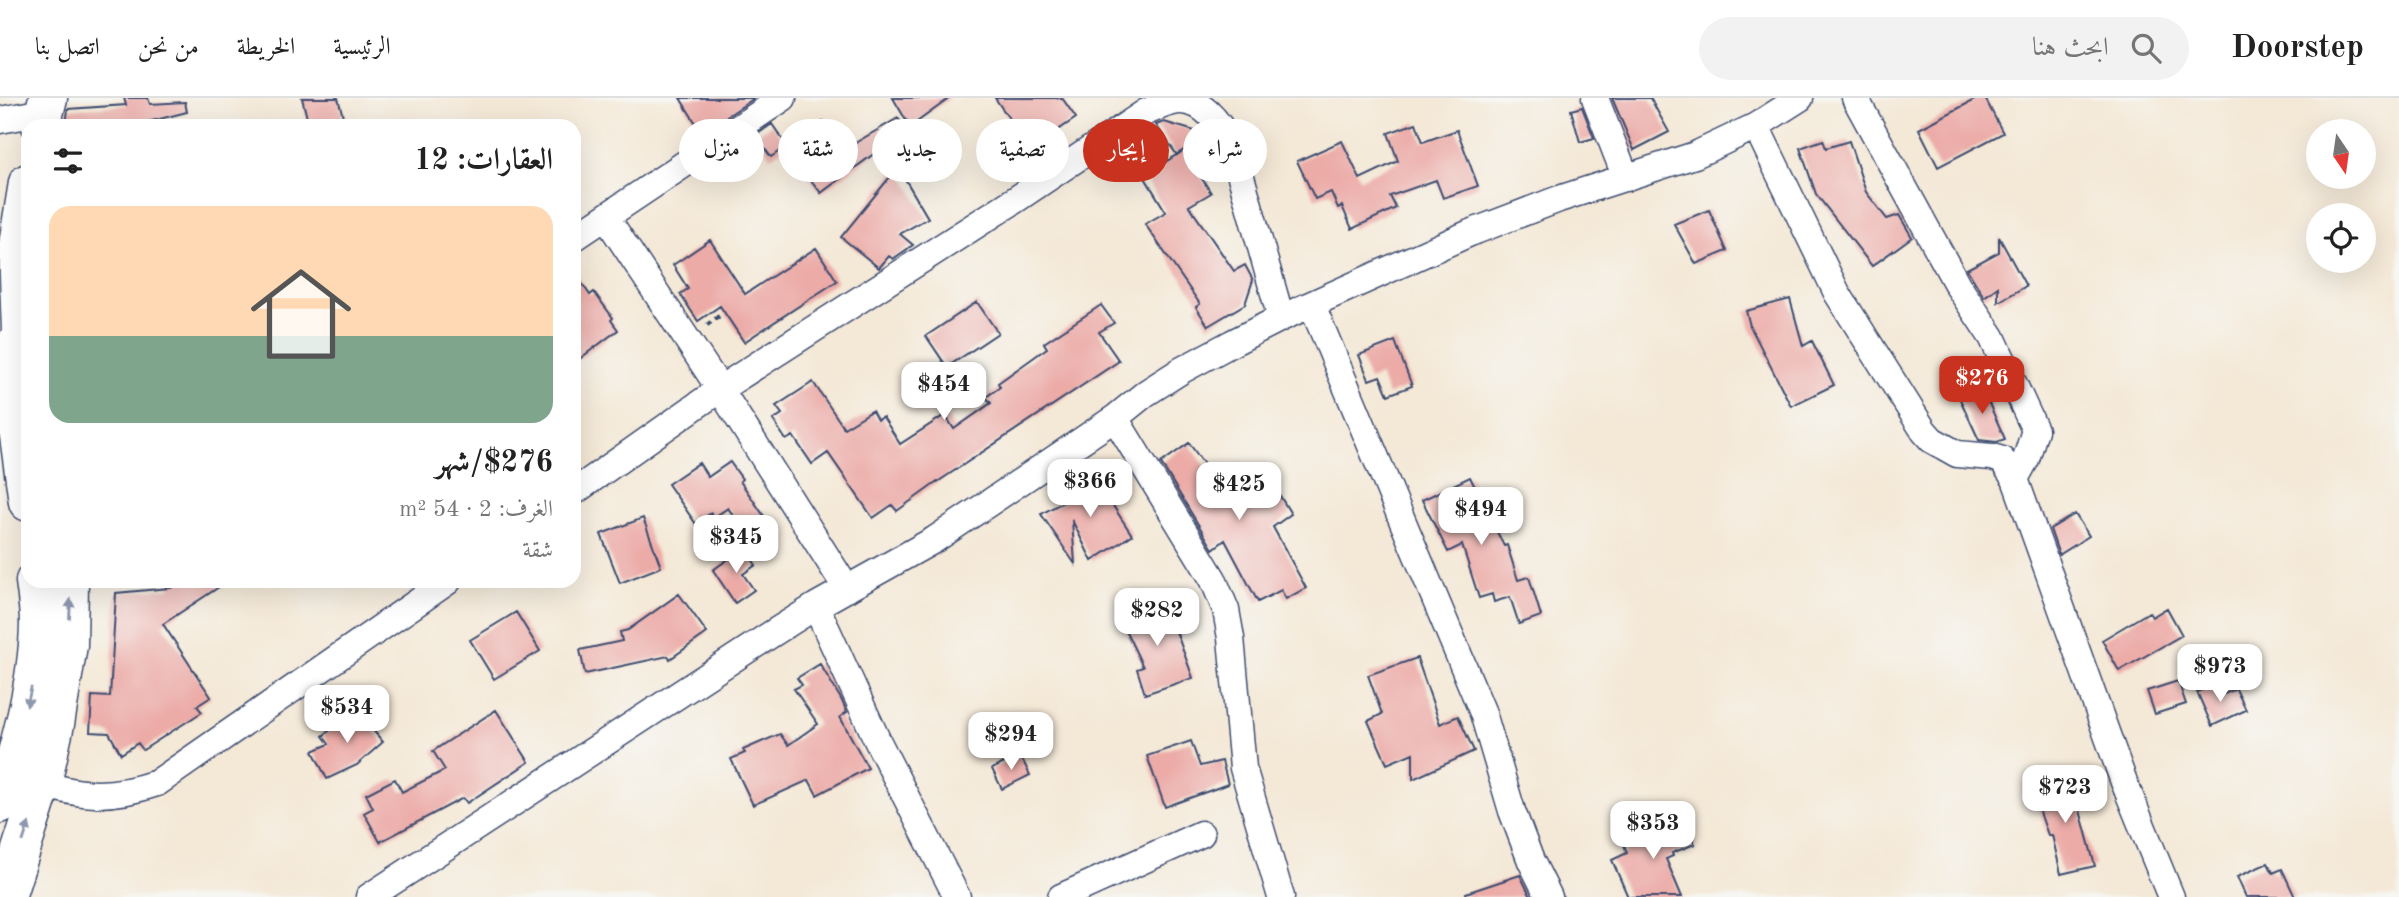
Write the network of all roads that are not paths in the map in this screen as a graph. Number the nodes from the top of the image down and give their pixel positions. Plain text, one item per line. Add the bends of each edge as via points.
1 (783, 98) edge
2 (1595, 98) edge
3 (1800, 98) edge
4 (1855, 98) edge
5 (44, 112) edge
6 (0, 120) edge
7 (1756, 127) junction
8 (1626, 178) junction
9 (606, 217) junction
10 (21, 226) edge
11 (581, 233) edge
12 (21, 292) edge
13 (1312, 304) junction
14 (1281, 318) junction
15 (21, 343) edge
16 (720, 389) junction
17 (1115, 418) junction
18 (21, 450) edge
19 (2015, 479) junction
20 (581, 487) edge
21 (36, 588) edge
22 (69, 588) edge
23 (438, 588) edge
24 (847, 589) junction
25 (816, 606) junction
26 (13, 783) edge
27 (1201, 835) dead end
28 (6, 897) edge
29 (369, 897) edge
30 (957, 897) edge
31 (1061, 897) edge
32 (1281, 897) edge
33 (1549, 897) edge
34 (2171, 897) edge

1 - 9 street
2 - 8 street
3 - 7 street
4 - 19 street via 1958,286 1992,337 2035,430
5 - 6 street
7 - 8 street via 1695,155
7 - 19 street via 1837,293 1924,431 1957,454 2002,460
8 - 13 street via 1471,233
9 - 11 street
9 - 16 street
10 - 12 main road
13 - 14 street
13 - 33 street via 1483,713 1512,811
14 - 16 street via 1229,142 1213,117 1201,108 1174,101 1146,112
14 - 17 street via 1182,370
15 - 18 main road via 9,362
16 - 20 street
16 - 24 street
17 - 24 street via 934,540
17 - 32 street via 1213,579 1226,610 1243,768
19 - 34 street via 2124,782
21 -> 26 main road via 39,624 34,676
26 -> 22 main road via 68,645
23 - 26 street via 157,783 104,795
24 - 25 street
25 - 29 street
25 - 30 street
28 -> 26 main road
27 - 31 street

